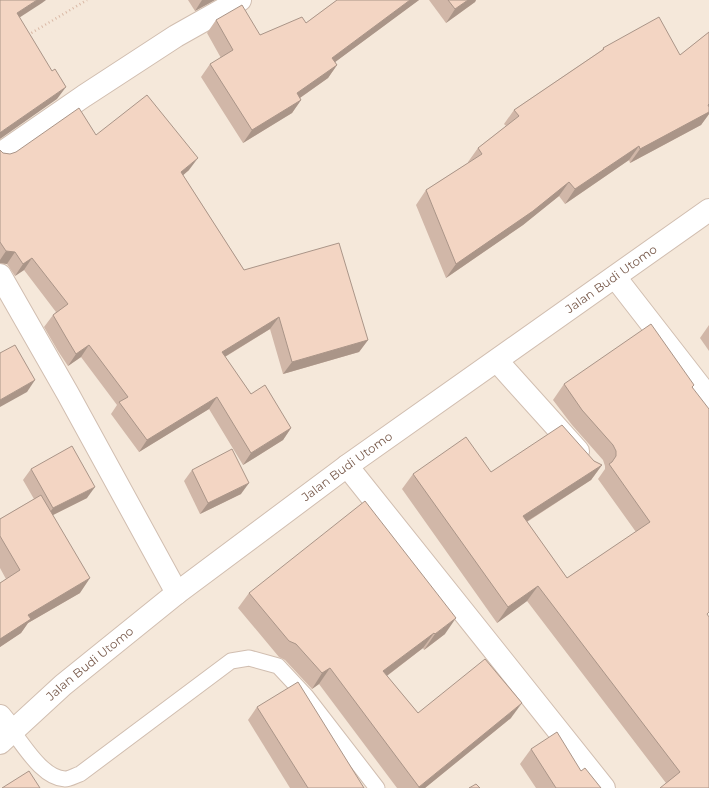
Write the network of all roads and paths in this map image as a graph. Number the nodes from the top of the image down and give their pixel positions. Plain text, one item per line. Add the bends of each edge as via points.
1 (87, 0) edge
2 (240, 0) edge
3 (27, 36) edge
4 (0, 154) edge
5 (709, 210) edge
6 (0, 275) edge
7 (615, 277) junction
8 (6, 299) edge
9 (497, 361) junction
10 (709, 398) edge
11 (347, 466) junction
12 (593, 468) edge
13 (177, 593) junction
14 (4, 730) edge
15 (57, 782) edge
16 (377, 788) edge
17 (604, 788) edge

1 - 3 path
2 - 4 street via 176,36
5 - 7 street, Jalan Budi Utomo
6 - 8 street
7 - 9 street, Jalan Budi Utomo
7 - 10 street
8 - 13 street
9 - 11 street, Jalan Budi Utomo
9 - 12 street
11 - 13 street, Jalan Budi Utomo
11 - 17 street
13 - 14 street, Jalan Budi Utomo
14 - 15 lane
15 - 16 lane via 80,774 231,661 249,658 278,666 306,696

